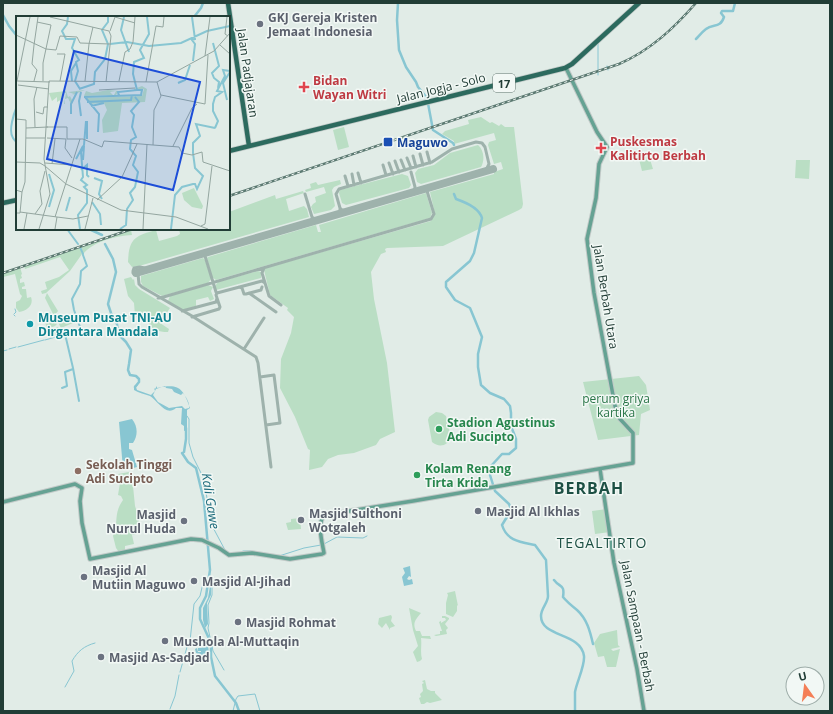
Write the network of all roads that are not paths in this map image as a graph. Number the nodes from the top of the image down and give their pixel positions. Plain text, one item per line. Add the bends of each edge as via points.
1 (229, 3) edge
2 (637, 3) edge
3 (604, 34) junction
4 (566, 68) junction
5 (429, 101) junction
6 (424, 102) junction
7 (247, 127) junction
8 (249, 143) junction
9 (230, 150) edge
10 (16, 200) edge
11 (3, 204) edge
12 (602, 469) junction
13 (535, 476) dead end
14 (538, 480) junction
15 (3, 502) edge
16 (644, 711) edge

1 - 7 highway, Jalan Padjajaran
1 - 7 highway, Jalan Padjajaran
2 - 3 highway, Jalan Jogja - Solo / 17
3 - 4 highway, Jalan Jogja - Solo / 17
3 - 5 highway, Jalan Jogja - Solo / 17 via 566,66
4 - 5 highway, Jalan Jogja - Solo / 17
4 - 12 main road, Jalan Berbah Utara via 607,147 599,164 588,243 594,293 615,406 620,419 633,434 633,463
5 - 6 highway, Jalan Jogja - Solo / 17
6 - 8 highway, Jalan Jogja - Solo / 17
6 - 8 highway, Jalan Jogja - Solo / 17
7 - 8 highway, Jalan Padjajaran
8 - 9 highway, 17
10 - 11 highway
12 - 14 main road
12 - 16 main road, Jalan Sampaan - Berbah via 615,564
13 - 14 main road
14 - 15 main road via 324,515 321,523 323,554 290,559 252,552 229,555 222,549 196,539 90,560 82,523 81,487 75,484

